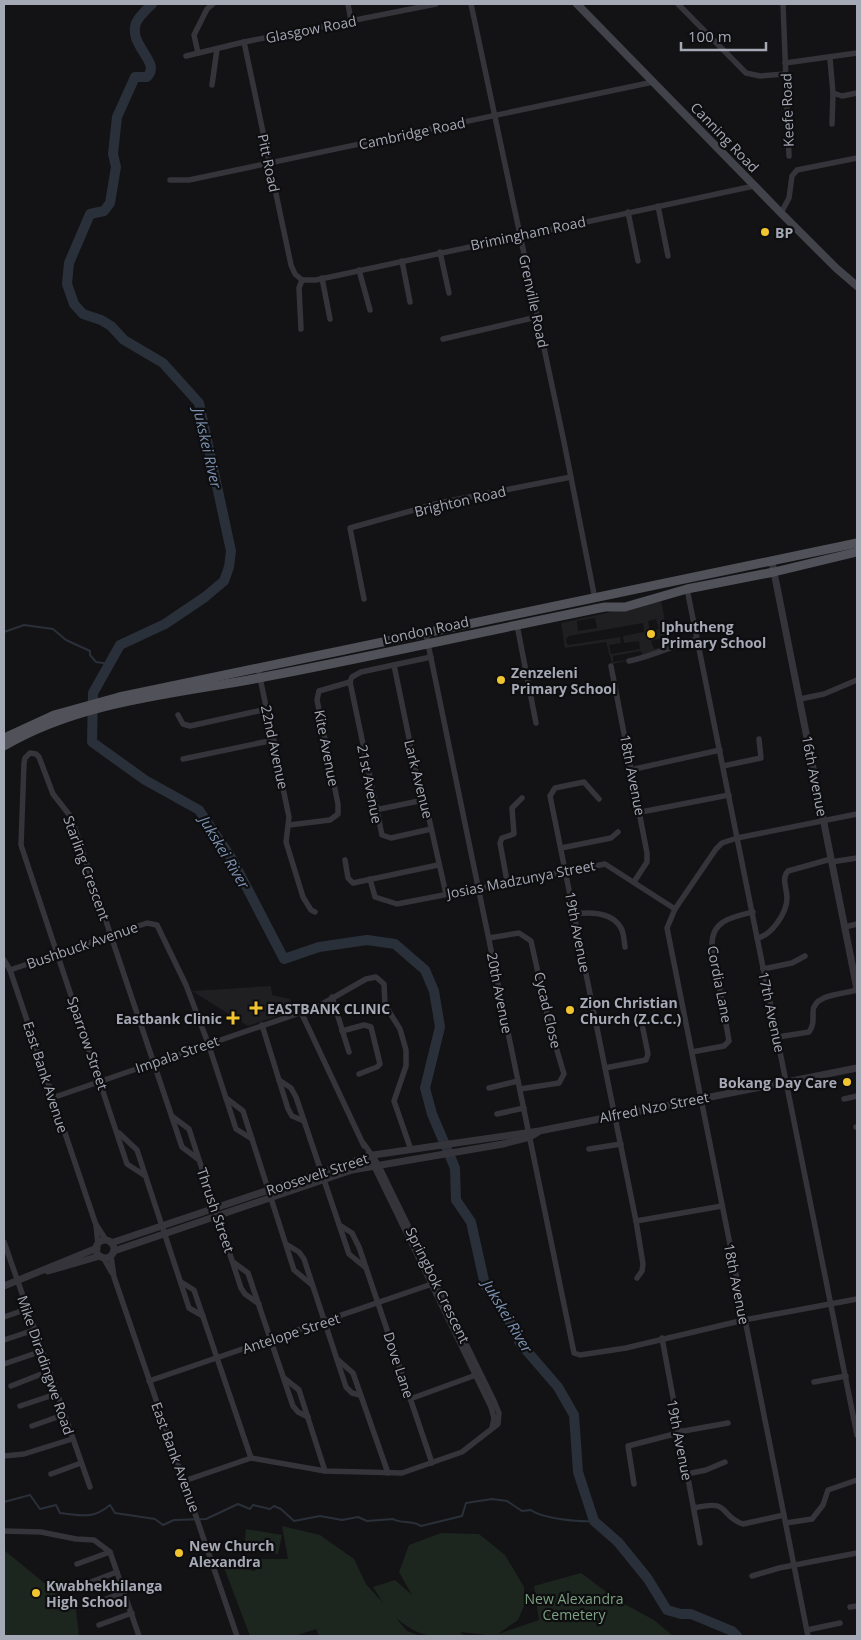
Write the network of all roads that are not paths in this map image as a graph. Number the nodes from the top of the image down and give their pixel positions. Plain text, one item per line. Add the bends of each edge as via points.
1 (213, 4) edge
2 (348, 4) edge
3 (436, 4) edge
4 (471, 4) edge
5 (576, 4) edge
6 (678, 4) edge
7 (688, 4) edge
8 (783, 4) edge
9 (683, 9) junction
10 (351, 21) junction
11 (244, 42) junction
12 (217, 49) junction
13 (198, 53) junction
14 (857, 53) edge
15 (186, 56) dead end
16 (830, 59) junction
17 (785, 64) junction
18 (786, 74) junction
19 (653, 82) junction
20 (212, 85) dead end
21 (833, 93) junction
22 (857, 94) edge
23 (494, 115) junction
24 (832, 124) dead end
25 (789, 156) dead end
26 (857, 158) edge
27 (269, 162) junction
28 (170, 180) dead end
29 (754, 186) junction
30 (658, 206) junction
31 (628, 212) junction
32 (781, 213) junction
33 (520, 235) junction
34 (440, 252) junction
35 (668, 256) dead end
36 (402, 261) junction
37 (638, 261) dead end
38 (359, 270) junction
39 (322, 278) junction
40 (302, 280) junction
41 (857, 286) edge
42 (449, 293) dead end
43 (410, 302) dead end
44 (370, 310) dead end
45 (537, 317) junction
46 (330, 319) dead end
47 (301, 329) dead end
48 (443, 339) dead end
49 (571, 477) junction
50 (857, 544) edge
51 (857, 552) edge
52 (772, 562) junction
53 (774, 572) junction
54 (687, 589) junction
55 (364, 599) dead end
56 (595, 599) junction
57 (517, 625) junction
58 (426, 634) junction
59 (697, 639) junction
60 (428, 644) junction
61 (431, 657) junction
62 (629, 661) dead end
63 (394, 665) junction
64 (611, 666) dead end
65 (259, 673) junction
66 (857, 680) edge
67 (350, 682) junction
68 (800, 699) junction
69 (118, 701) junction
70 (267, 709) junction
71 (178, 715) dead end
72 (536, 723) dead end
73 (4, 738) edge
74 (759, 739) dead end
75 (274, 740) junction
76 (4, 746) edge
77 (720, 750) junction
78 (183, 759) dead end
79 (723, 766) junction
80 (630, 770) junction
81 (729, 794) junction
82 (522, 798) dead end
83 (599, 799) dead end
84 (424, 800) junction
85 (376, 810) junction
86 (641, 812) junction
87 (857, 814) edge
88 (824, 820) junction
89 (290, 825) junction
90 (431, 829) junction
91 (618, 832) dead end
92 (737, 838) junction
93 (561, 848) junction
94 (857, 858) edge
95 (344, 860) dead end
96 (831, 861) junction
97 (438, 864) junction
98 (566, 870) junction
99 (370, 879) junction
100 (507, 881) junction
101 (634, 882) junction
102 (479, 887) junction
103 (446, 894) junction
104 (676, 909) junction
105 (315, 912) dead end
106 (753, 912) junction
107 (574, 914) junction
108 (857, 924) edge
109 (845, 927) junction
110 (110, 936) junction
111 (489, 938) junction
112 (757, 938) junction
113 (626, 947) dead end
114 (58, 953) junction
115 (805, 956) dead end
116 (4, 960) edge
117 (763, 969) junction
118 (10, 970) junction
119 (856, 973) edge
120 (857, 990) edge
121 (332, 997) junction
122 (301, 1012) junction
123 (642, 1024) dead end
124 (262, 1025) junction
125 (342, 1031) junction
126 (778, 1037) junction
127 (208, 1043) junction
128 (349, 1052) dead end
129 (692, 1052) junction
130 (154, 1061) junction
131 (605, 1068) junction
132 (857, 1068) edge
133 (359, 1074) dead end
134 (279, 1080) junction
135 (101, 1081) junction
136 (518, 1081) junction
137 (786, 1081) junction
138 (489, 1088) dead end
139 (520, 1089) junction
140 (857, 1096) edge
141 (52, 1098) junction
142 (226, 1098) junction
143 (701, 1098) junction
144 (844, 1099) dead end
145 (524, 1108) junction
146 (497, 1114) dead end
147 (615, 1115) junction
148 (173, 1116) junction
149 (304, 1121) junction
150 (119, 1134) junction
151 (529, 1134) junction
152 (252, 1139) junction
153 (621, 1144) junction
154 (589, 1149) dead end
155 (411, 1150) junction
156 (426, 1152) junction
157 (371, 1156) junction
158 (198, 1159) junction
159 (376, 1164) junction
160 (322, 1171) junction
161 (144, 1174) junction
162 (325, 1179) junction
163 (268, 1190) junction
164 (272, 1198) junction
165 (722, 1206) junction
166 (215, 1208) junction
167 (218, 1216) junction
168 (636, 1221) junction
169 (96, 1225) junction
170 (162, 1226) junction
171 (341, 1226) junction
172 (165, 1234) junction
173 (4, 1242) edge
174 (109, 1242) junction
175 (286, 1244) junction
176 (97, 1246) junction
177 (112, 1253) junction
178 (102, 1257) junction
179 (234, 1262) junction
180 (8, 1266) edge
181 (366, 1268) junction
182 (38, 1273) junction
183 (114, 1277) junction
184 (637, 1278) dead end
185 (17, 1281) junction
186 (181, 1282) junction
187 (432, 1284) junction
188 (312, 1285) junction
189 (4, 1286) edge
190 (857, 1299) edge
191 (378, 1303) junction
192 (259, 1304) junction
193 (832, 1304) junction
194 (27, 1309) junction
195 (203, 1316) junction
196 (4, 1317) edge
197 (744, 1320) junction
198 (324, 1321) junction
199 (34, 1330) junction
200 (662, 1338) junction
201 (270, 1339) junction
202 (4, 1340) edge
203 (42, 1351) junction
204 (217, 1358) junction
205 (337, 1359) junction
206 (4, 1364) edge
207 (49, 1371) junction
208 (476, 1376) junction
209 (846, 1376) junction
210 (284, 1378) junction
211 (149, 1381) junction
212 (814, 1382) dead end
213 (11, 1386) dead end
214 (56, 1394) junction
215 (360, 1395) junction
216 (410, 1399) junction
217 (20, 1406) dead end
218 (63, 1415) junction
219 (308, 1417) junction
220 (728, 1423) dead end
221 (32, 1426) dead end
222 (492, 1429) junction
223 (678, 1433) junction
224 (857, 1435) edge
225 (72, 1439) junction
226 (4, 1456) edge
227 (252, 1458) junction
228 (725, 1462) dead end
229 (81, 1463) junction
230 (432, 1463) junction
231 (326, 1471) junction
232 (388, 1473) junction
233 (51, 1474) dead end
234 (687, 1474) junction
235 (857, 1480) edge
236 (184, 1482) junction
237 (634, 1484) dead end
238 (90, 1487) dead end
239 (694, 1508) junction
240 (784, 1515) junction
241 (786, 1523) junction
242 (4, 1531) edge
243 (700, 1543) dead end
244 (110, 1552) junction
245 (857, 1552) edge
246 (77, 1564) dead end
247 (794, 1565) junction
248 (117, 1572) junction
249 (752, 1576) dead end
250 (83, 1585) dead end
251 (124, 1592) junction
252 (91, 1605) dead end
253 (857, 1606) edge
254 (850, 1608) dead end
255 (132, 1613) junction
256 (840, 1623) dead end
257 (99, 1625) dead end
258 (807, 1633) edge
259 (139, 1636) edge
260 (237, 1636) edge

1 - 13 street via 207,9 194,35
2 - 10 street
3 - 10 street, Glasgow Road
4 - 23 street, Grenville Road
5 - 19 main road, Canning Road
6 - 9 street
7 - 9 street
8 - 17 street, Keefe Road
9 - 18 street via 746,73 760,76
10 - 11 street, Glasgow Road
11 - 12 street, Glasgow Road
11 - 27 street, Pitt Road
12 - 13 street, Glasgow Road
12 - 20 street
13 - 15 street, Glasgow Road
14 - 16 street
16 - 17 street
16 - 21 street
17 - 18 street, Keefe Road
18 - 25 street, Keefe Road
19 - 23 street, Cambridge Road
19 - 29 main road, Canning Road
21 - 22 street via 842,96
21 - 24 street
23 - 27 street, Cambridge Road
23 - 33 street, Grenville Road
26 - 32 street via 798,170 791,179 789,198
27 - 28 street, Cambridge Road via 184,181
27 - 40 street, Pitt Road via 291,265
29 - 30 street, Brimingham Road
29 - 32 main road, Canning Road
30 - 31 street, Brimingham Road
30 - 35 street
31 - 33 street, Brimingham Road
31 - 37 street
32 - 41 main road, Canning Road
33 - 34 street, Brimingham Road
33 - 45 street, Grenville Road
34 - 36 street, Brimingham Road
34 - 42 street
36 - 38 street, Brimingham Road
36 - 43 street
38 - 39 street, Brimingham Road
38 - 44 street
39 - 40 street, Brimingham Road
39 - 46 street
40 - 47 street via 299,288
45 - 48 street
45 - 49 street, Grenville Road
49 - 55 street, Brighton Road via 440,503 350,528
49 - 56 street, Grenville Road
50 - 52 main road, London Road
51 - 53 main road, London Road
52 - 53 street, 16th Avenue
52 - 56 main road, London Road
53 - 54 main road, London Road
53 - 68 street, 16th Avenue
54 - 57 main road, London Road via 625,607 605,607
54 - 59 street, 17th Avenue
56 - 58 main road, London Road
57 - 60 main road, London Road
57 - 72 street
58 - 60 street, 20th Avenue
58 - 65 main road, London Road
59 - 62 street via 673,645 650,657
59 - 77 street, 17th Avenue
60 - 61 street, 20th Avenue
60 - 65 main road, London Road
61 - 63 street, Kite Avenue
61 - 102 street, 20th Avenue
63 - 67 street, Kite Avenue via 358,673
63 - 84 street, Lark Avenue
64 - 80 street, 18th Avenue
65 - 69 main road, London Road
65 - 70 street, 22nd Avenue
66 - 68 street via 824,694
67 - 85 street, 21st Avenue
67 - 89 street, Kite Avenue via 323,688 317,696 338,814 330,820
68 - 88 street, 16th Avenue
69 - 73 main road, London Road via 85,705 47,717
69 - 76 main road, London Road via 28,733
70 - 71 street via 193,726 183,724
70 - 75 street, 22nd Avenue
74 - 79 street via 761,758
75 - 78 street
75 - 89 street, 22nd Avenue
77 - 79 street, 17th Avenue
77 - 80 street
79 - 81 street, 17th Avenue
80 - 86 street, 18th Avenue
81 - 86 street
81 - 92 street, 17th Avenue
82 - 100 street via 512,808 514,834 502,838 500,843
83 - 93 street, 19th Avenue via 584,782 552,790 550,798
84 - 85 street
84 - 90 street, Lark Avenue
85 - 90 street, 21st Avenue via 380,830 386,837
86 - 101 street, 18th Avenue via 648,859
87 - 88 street
88 - 92 street
88 - 96 street, 16th Avenue
89 - 105 street, 22nd Avenue via 286,842 303,897
90 - 97 street, Lark Avenue
91 - 93 street via 611,838
92 - 104 street via 719,846
92 - 106 street, 17th Avenue
93 - 98 street, 19th Avenue
94 - 96 street
95 - 99 street via 350,882
96 - 109 street, 16th Avenue
96 - 112 street via 788,871 784,878 785,907 769,933
97 - 99 street
97 - 103 street, Lark Avenue
98 - 100 street, Josias Madzunya Street
98 - 101 street, Josias Madzunya Street via 605,864
98 - 107 street, 19th Avenue
99 - 103 street, Josias Madzunya Street via 374,897 392,903
100 - 102 street, Josias Madzunya Street
101 - 104 street, Josias Madzunya Street
102 - 103 street, Josias Madzunya Street
102 - 111 street, 20th Avenue
104 - 129 street, 18th Avenue via 669,919 667,931
106 - 112 street, 17th Avenue
106 - 129 street, Cordia Lane via 725,919 713,935 729,1041 724,1046
107 - 113 street via 596,912 614,921 622,928
107 - 131 street, 19th Avenue
108 - 109 street
109 - 119 street, 16th Avenue
110 - 114 street, Bushbuck Avenue
110 - 114 street, Starling Crescent via 71,817 53,794 39,758 30,753 24,763 20,843
110 - 127 street, Bushbuck Avenue via 148,923 161,930
110 - 130 street, Thrush Street
111 - 136 street, 20th Avenue
111 - 139 street, Cycad Close via 519,933 532,941 550,1027 564,1074 559,1083
112 - 117 street, 17th Avenue
114 - 118 street, Bushbuck Avenue
114 - 135 street, Sparrow Street
115 - 117 street via 792,963
116 - 118 street, East Bank Avenue
117 - 126 street, 17th Avenue
118 - 141 street, East Bank Avenue
119 - 120 street, 16th Avenue
120 - 126 street via 817,1001 813,1006 813,1025 809,1032
121 - 122 street, Impala Street via 325,1004
121 - 125 street
121 - 155 street, Impala Street via 372,978 380,979 384,984 385,1005 400,1029 406,1050 406,1066 394,1102
122 - 124 street, Impala Street
122 - 157 street, Springbok Crescent
123 - 131 street via 646,1060
124 - 127 street, Impala Street
124 - 134 street, Dove Lane
125 - 128 street
125 - 133 street via 364,1025 371,1027 380,1064
126 - 137 street, 17th Avenue
127 - 130 street, Impala Street
127 - 142 street
129 - 143 street, 18th Avenue
130 - 135 street, Impala Street
130 - 148 street, Thrush Street
131 - 147 street, 19th Avenue
132 - 137 street, Alfred Nzo Street
134 - 149 street, Dove Lane via 294,1092
134 - 149 street, Dove Lane via 290,1114
135 - 141 street, Impala Street
135 - 150 street, Sparrow Street
136 - 138 street
136 - 139 street, 20th Avenue
137 - 143 street, Alfred Nzo Street
137 - 193 street, 17th Avenue
139 - 145 street, 20th Avenue
140 - 144 street
141 - 169 street, East Bank Avenue
142 - 152 street via 243,1111
142 - 152 street via 236,1129
143 - 147 street, Alfred Nzo Street
143 - 165 street, 18th Avenue
145 - 146 street
145 - 151 street, 20th Avenue
147 - 151 street, Alfred Nzo Street
147 - 153 street, 19th Avenue
148 - 158 street, Thrush Street via 189,1129
148 - 158 street, Thrush Street via 184,1149
149 - 160 street, Dove Lane
150 - 161 street, Sparrow Street via 135,1147
150 - 161 street, Sparrow Street via 128,1164
151 - 156 street, Roosevelt Street
151 - 200 street, 20th Avenue via 573,1352 578,1355 600,1352
152 - 163 street
153 - 154 street
153 - 168 street, 19th Avenue
155 - 156 street, Roosevelt Street
155 - 157 street, Roosevelt Street
156 - 159 street, Roosevelt Street
157 - 159 street, Springbok Crescent
157 - 160 street, Roosevelt Street
158 - 166 street, Thrush Street
159 - 162 street, Roosevelt Street
159 - 187 street, Springbok Crescent
159 - 222 street, Springbok Crescent via 496,1405 499,1419
160 - 162 street, Dove Lane
160 - 163 street, Roosevelt Street
161 - 170 street, Sparrow Street
162 - 164 street, Roosevelt Street
162 - 171 street, Dove Lane
163 - 164 street
163 - 166 street, Roosevelt Street
164 - 167 street, Roosevelt Street
164 - 175 street
165 - 168 street
165 - 197 street, 18th Avenue
166 - 167 street, Thrush Street
166 - 170 street, Roosevelt Street
167 - 172 street, Roosevelt Street
167 - 179 street, Thrush Street
168 - 184 street, 19th Avenue via 644,1264
169 - 174 street, East Bank Avenue
169 - 176 street, East Bank Avenue
170 - 172 street, Sparrow Street
170 - 174 street, Roosevelt Street
171 - 181 street, Dove Lane via 354,1235
171 - 181 street, Dove Lane via 349,1254
172 - 177 street, Roosevelt Street
172 - 186 street, Sparrow Street
173 - 180 street, Mike Diradingwe Road
174 - 176 street, Roosevelt Street
174 - 177 street
175 - 188 street via 302,1256
175 - 188 street via 296,1273
176 - 178 street
176 - 182 street
177 - 178 street, Roosevelt Street
177 - 183 street, East Bank Avenue
178 - 182 street
178 - 183 street, East Bank Avenue
179 - 192 street, Thrush Street via 247,1271
179 - 192 street, Thrush Street via 243,1291
180 - 185 street, Mike Diradingwe Road
181 - 191 street, Dove Lane
182 - 185 street
183 - 211 street, East Bank Avenue
185 - 189 street
185 - 194 street, Mike Diradingwe Road
186 - 195 street, Sparrow Street via 194,1290
186 - 195 street, Sparrow Street via 189,1308
187 - 191 street, Antelope Street
187 - 208 street, Springbok Crescent
188 - 198 street
190 - 193 street
191 - 198 street, Antelope Street
191 - 216 street, Dove Lane
192 - 201 street, Thrush Street
193 - 197 street
193 - 209 street, 17th Avenue
194 - 196 street
194 - 199 street, Mike Diradingwe Road
195 - 204 street, Sparrow Street
197 - 200 street
197 - 240 street, 18th Avenue
198 - 201 street, Antelope Street
198 - 205 street
199 - 202 street
199 - 203 street, Mike Diradingwe Road
200 - 223 street, 19th Avenue
201 - 204 street, Antelope Street
201 - 210 street, Thrush Street
203 - 206 street
203 - 207 street, Mike Diradingwe Road
204 - 211 street, Antelope Street
204 - 227 street, Sparrow Street
205 - 215 street via 351,1369
205 - 215 street via 347,1389
207 - 213 street
207 - 214 street, Mike Diradingwe Road
208 - 216 street
208 - 222 street, Springbok Crescent via 493,1412
209 - 212 street
209 - 224 street, 17th Avenue
210 - 219 street, Thrush Street via 298,1388
210 - 219 street, Thrush Street via 295,1409
211 - 236 street, East Bank Avenue
214 - 217 street
214 - 218 street, Mike Diradingwe Road
215 - 232 street
216 - 230 street, Dove Lane
218 - 221 street
218 - 225 street, Mike Diradingwe Road
219 - 231 street, Thrush Street
220 - 223 street
222 - 230 street via 462,1452
223 - 234 street, 19th Avenue
223 - 237 street via 628,1446
225 - 226 street via 24,1454
225 - 229 street, Mike Diradingwe Road
227 - 231 street
227 - 236 street
228 - 234 street
229 - 233 street
229 - 238 street, Mike Diradingwe Road
230 - 232 street via 402,1473
231 - 232 street
234 - 239 street, 19th Avenue
235 - 241 street via 828,1490 823,1505 812,1519
236 - 260 street, East Bank Avenue
239 - 240 street via 718,1505 744,1524
239 - 243 street, 19th Avenue
240 - 241 street, 18th Avenue
241 - 247 street, 18th Avenue
242 - 244 street via 41,1532 94,1540
244 - 246 street
244 - 248 street
245 - 247 street
247 - 249 street
247 - 258 street, 18th Avenue
248 - 250 street
248 - 251 street
251 - 252 street
251 - 255 street
253 - 254 street
255 - 257 street
255 - 259 street
256 - 258 street

